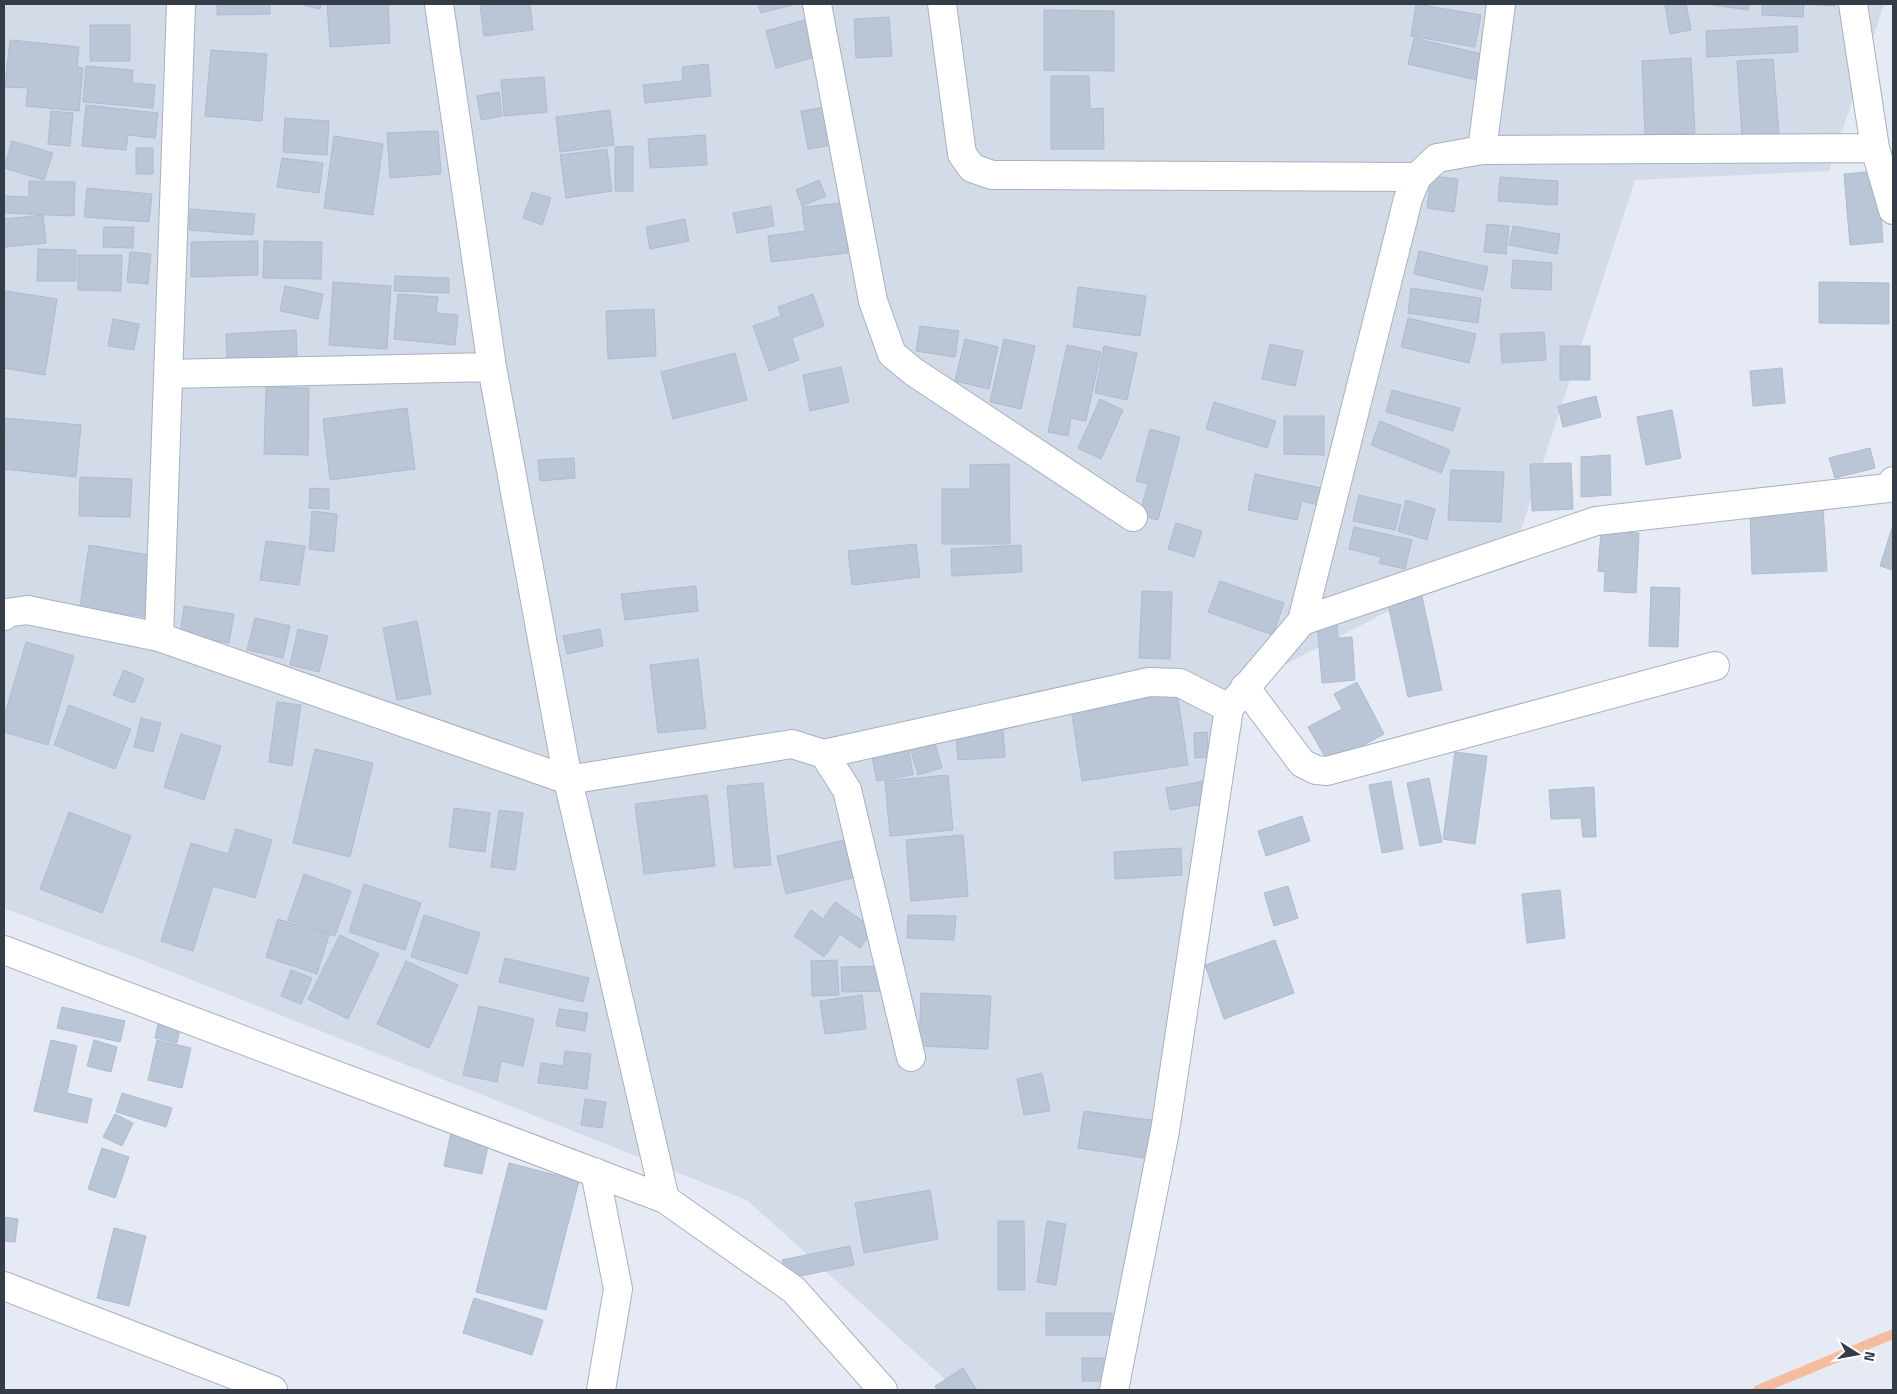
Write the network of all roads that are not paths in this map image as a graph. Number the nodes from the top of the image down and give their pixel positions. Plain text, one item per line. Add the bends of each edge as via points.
1 (181, 4) edge
2 (439, 4) edge
3 (817, 4) edge
4 (942, 4) edge
5 (1501, 4) edge
6 (1854, 4) edge
7 (1875, 148) junction
8 (1482, 150) junction
9 (1417, 178) junction
10 (1893, 210) edge
11 (492, 367) junction
12 (168, 374) junction
13 (1893, 481) edge
14 (1133, 517) dead end
15 (4, 616) edge
16 (1302, 621) junction
17 (159, 637) junction
18 (1715, 666) dead end
19 (1245, 688) junction
20 (1229, 708) junction
21 (824, 754) junction
22 (568, 780) junction
23 (4, 950) edge
24 (911, 1057) dead end
25 (595, 1172) junction
26 (665, 1199) junction
27 (4, 1286) edge
28 (273, 1390) edge
29 (601, 1390) edge
30 (883, 1390) edge
31 (1114, 1390) edge

1 - 12 street
2 - 11 street
3 - 14 street via 873,301 892,354 914,372
4 - 9 street via 962,154 972,168 992,175
5 - 8 street
6 - 7 street
7 - 8 street
7 - 10 street
8 - 9 street via 1437,158
9 - 16 street via 1408,199
11 - 12 street
11 - 22 street
12 - 17 street
13 - 16 street via 1888,488 1596,522
15 - 17 street via 27,610
16 - 19 street
17 - 22 street
18 - 19 street via 1327,771 1302,763
19 - 20 street
20 - 21 street via 1180,683 1149,682
20 - 31 street via 1165,1131
21 - 22 street via 792,744
21 - 24 street via 847,790
22 - 26 street
23 - 25 street
25 - 26 street
25 - 29 street via 618,1289
26 - 30 street via 794,1290
27 - 28 street

